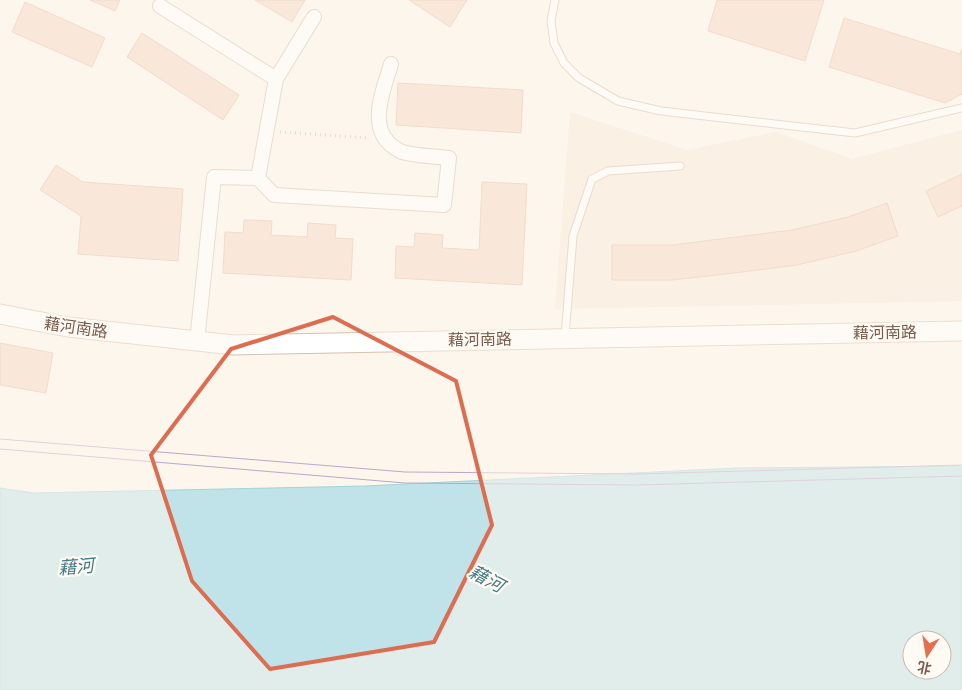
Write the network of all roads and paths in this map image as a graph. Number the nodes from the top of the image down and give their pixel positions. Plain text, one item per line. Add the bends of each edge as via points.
1 (555, 0) edge
2 (160, 6) dead end
3 (314, 17) dead end
4 (391, 64) dead end
5 (276, 80) junction
6 (962, 108) edge
7 (267, 131) junction
8 (387, 140) junction
9 (680, 166) dead end
10 (258, 178) junction
11 (0, 314) edge
12 (962, 331) edge
13 (565, 338) junction
14 (197, 342) junction

1 - 6 lane via 551,21 554,43 564,63 579,78 618,101 661,111 855,133
2 - 5 street
3 - 5 street
4 - 8 street via 378,110 378,122
5 - 7 street
7 - 8 path
7 - 10 street
8 - 10 street via 401,152 449,158 444,205 274,195
9 - 13 lane via 608,171 592,179 573,236
10 - 14 street via 214,177
11 - 14 main road, 藉河南路 via 68,327
12 - 13 main road, 藉河南路
13 - 14 main road, 藉河南路 via 234,345

